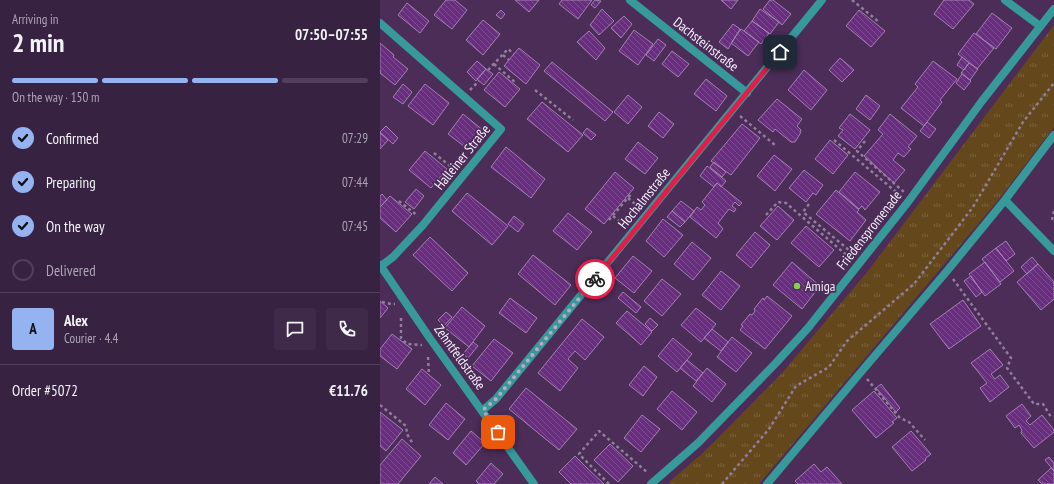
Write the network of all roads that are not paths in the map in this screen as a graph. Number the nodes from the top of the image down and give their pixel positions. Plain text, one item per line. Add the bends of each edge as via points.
1 (630, 0) edge
2 (822, 0) edge
3 (1005, 0) edge
4 (1054, 9) edge
5 (380, 23) edge
6 (1040, 26) junction
7 (747, 93) junction
8 (1054, 135) edge
9 (1005, 200) junction
10 (1054, 251) edge
11 (380, 266) edge
12 (483, 410) junction
13 (534, 484) edge
14 (651, 484) edge
15 (767, 484) edge

1 - 7 street, Dachsteinstraße
2 - 7 street, Hochalmstraße
3 - 6 street
4 - 6 street, Friedenspromenade
5 - 11 street, Halleiner Straße via 501,129 423,225 393,257
6 - 14 street, Friedenspromenade via 910,200 808,328 698,443
7 - 12 street, Hochalmstraße via 496,399
8 - 9 street
9 - 10 street
9 - 15 street
11 - 12 street, Zehntfeldstraße
12 - 13 street, Zehntfeldstraße

